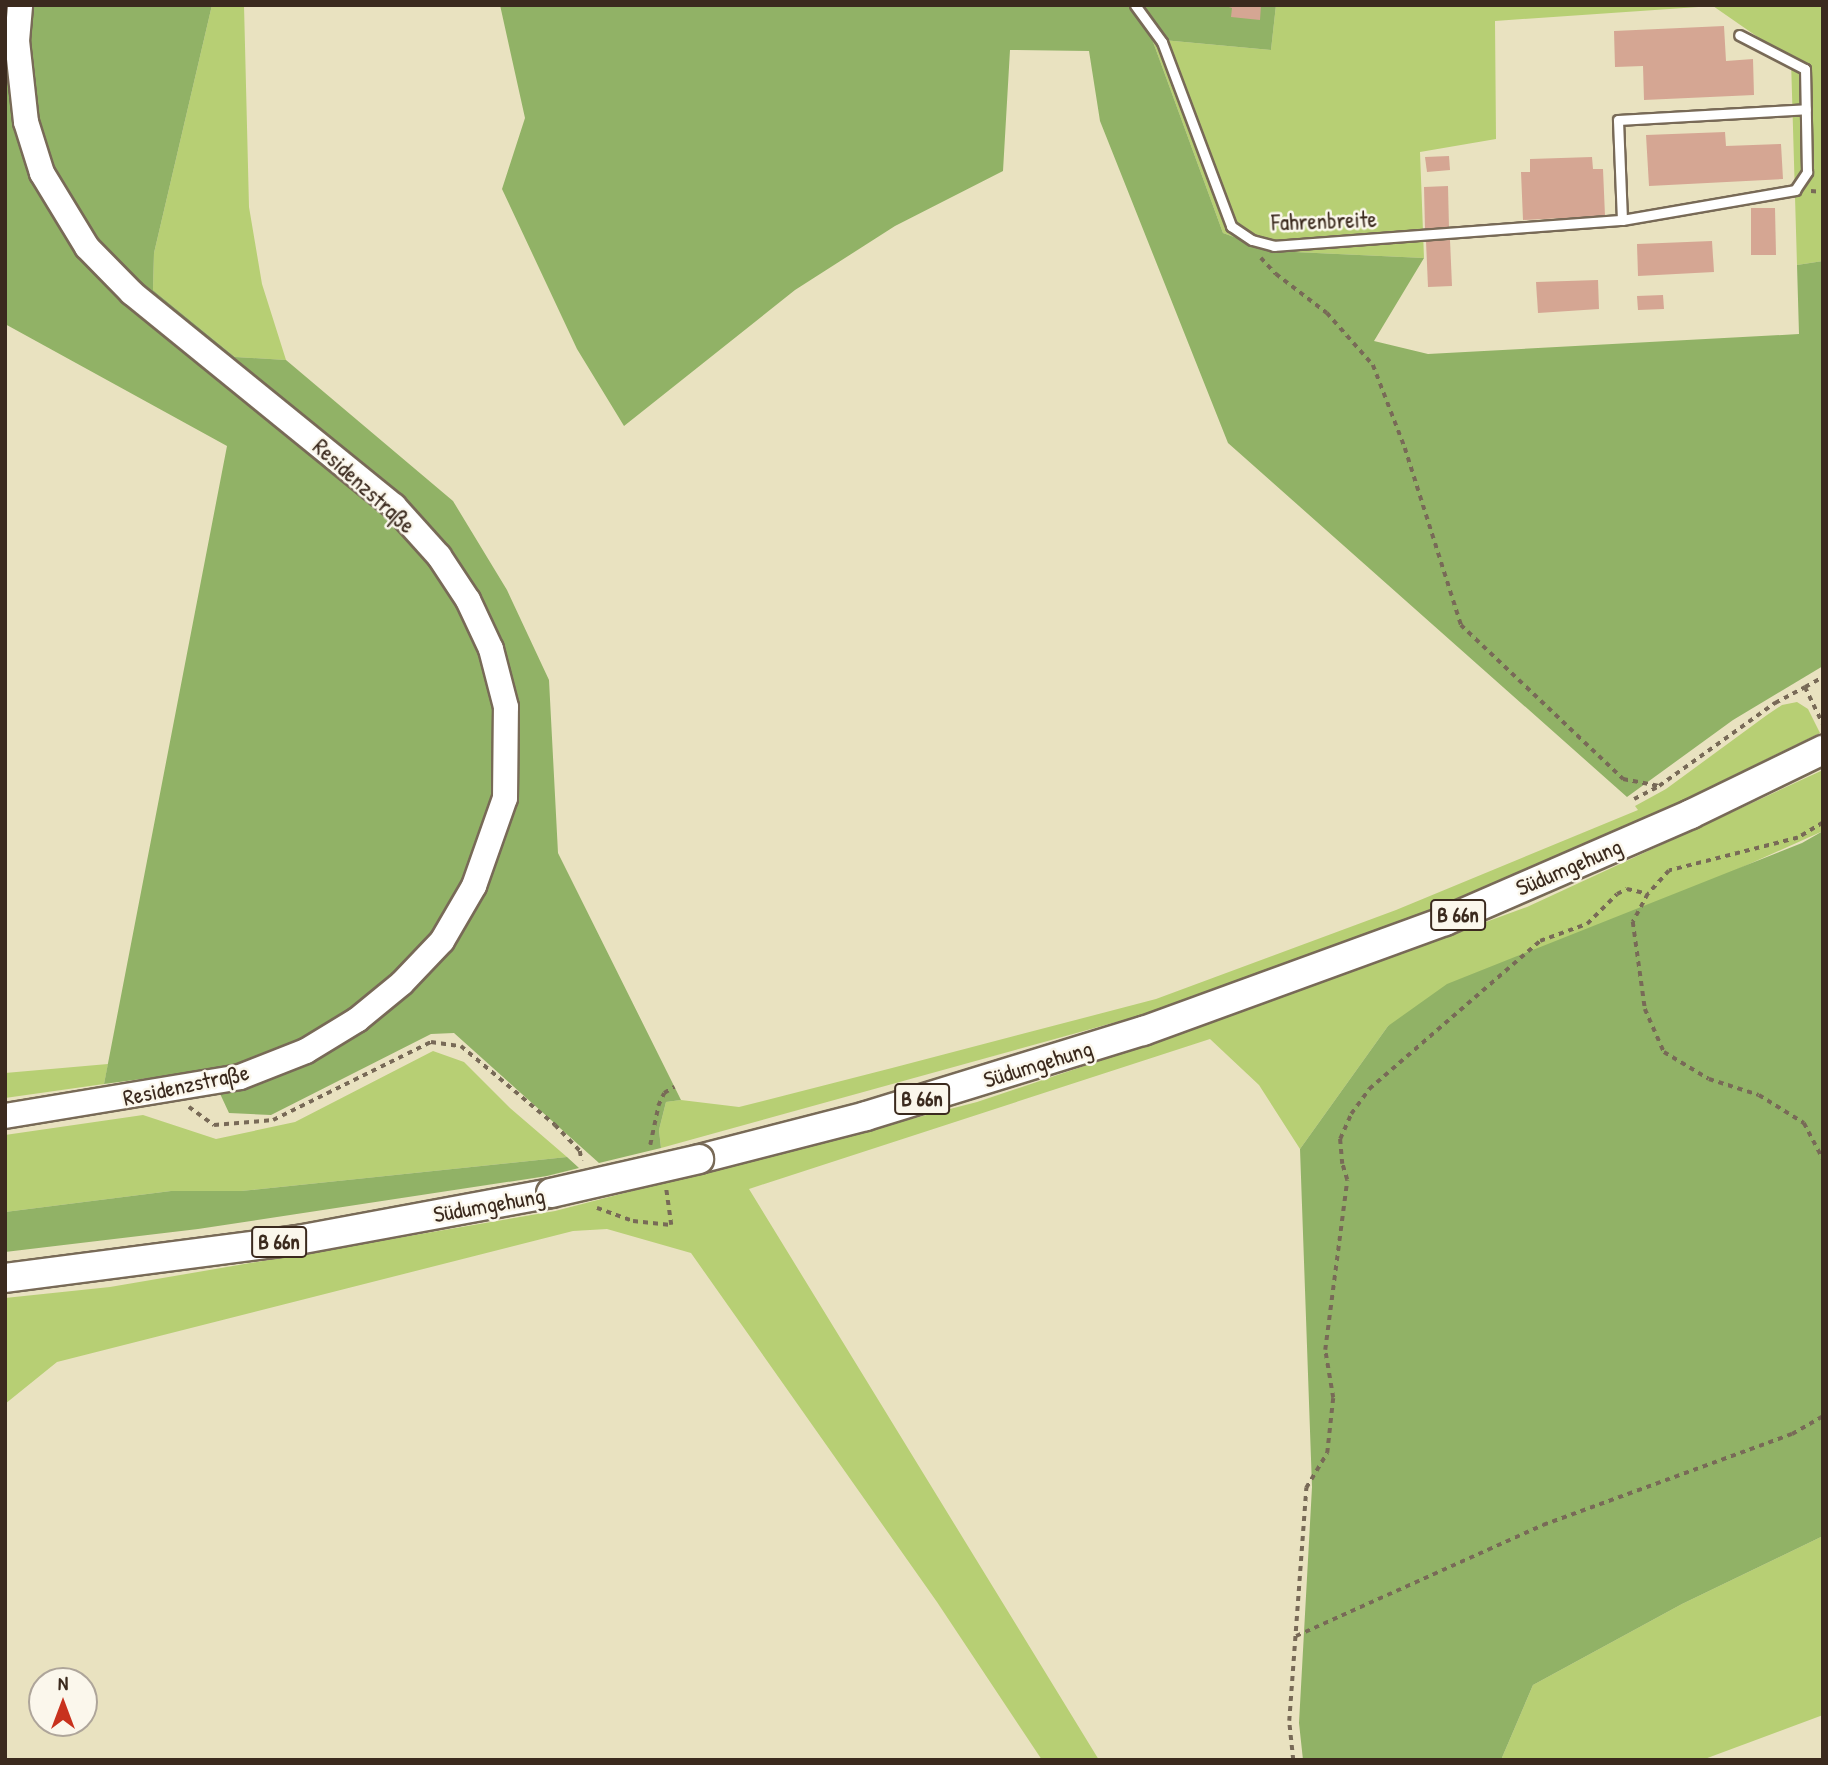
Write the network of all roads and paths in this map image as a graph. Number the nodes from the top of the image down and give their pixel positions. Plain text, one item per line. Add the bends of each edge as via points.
1 (20, 5) edge
2 (1135, 5) edge
3 (1739, 35) dead end
4 (1806, 109) junction
5 (1622, 220) junction
6 (1258, 255) dead end
7 (1823, 677) edge
8 (1805, 687) junction
9 (1823, 724) edge
10 (1823, 750) edge
11 (1659, 786) junction
12 (1634, 799) dead end
13 (1823, 823) edge
14 (1648, 894) junction
15 (674, 1087) dead end
16 (168, 1091) junction
17 (5, 1116) edge
18 (654, 1156) dead end
19 (1823, 1159) edge
20 (583, 1163) dead end
21 (662, 1177) dead end
22 (592, 1196) dead end
23 (5, 1278) edge
24 (1823, 1416) edge
25 (1295, 1636) junction
26 (1293, 1760) edge

1 - 16 main road, Residenzstraße via 17,41 26,122 42,173 87,247 132,293 394,506 439,556 468,600 491,649 506,707 505,798 474,886 442,941 366,1013 306,1051 240,1077
2 - 5 lane, Fahrenbreite via 1162,42 1231,226 1252,240 1274,246
3 - 4 lane, Fahrenbreite via 1805,69
4 - 5 lane, Fahrenbreite via 1807,172 1795,190
4 - 5 lane via 1618,120
6 - 11 path via 1326,313 1373,365 1405,448 1461,625 1623,779
7 - 8 path
8 - 9 path
8 - 11 path via 1775,703
10 - 23 main road, Südumgehung / B 66n, bridge via 1445,921 1143,1031 866,1116 551,1194 298,1240
11 - 12 path
13 - 14 path via 1798,838 1669,871
14 - 19 path via 1633,922 1634,949 1645,1009 1664,1052 1709,1079 1759,1095 1804,1123
14 - 25 path via 1627,889 1587,924 1540,942 1369,1089 1351,1114 1340,1139 1348,1180 1325,1350 1333,1398 1326,1453 1306,1488
15 - 18 path via 664,1093 658,1106 650,1146
16 - 17 main road, Residenzstraße
16 - 20 path via 215,1125 273,1120 431,1042 461,1046 555,1125 580,1151
21 - 22 path via 671,1226 633,1220 596,1207
24 - 25 path via 1792,1434 1543,1525
25 - 26 path via 1289,1721

